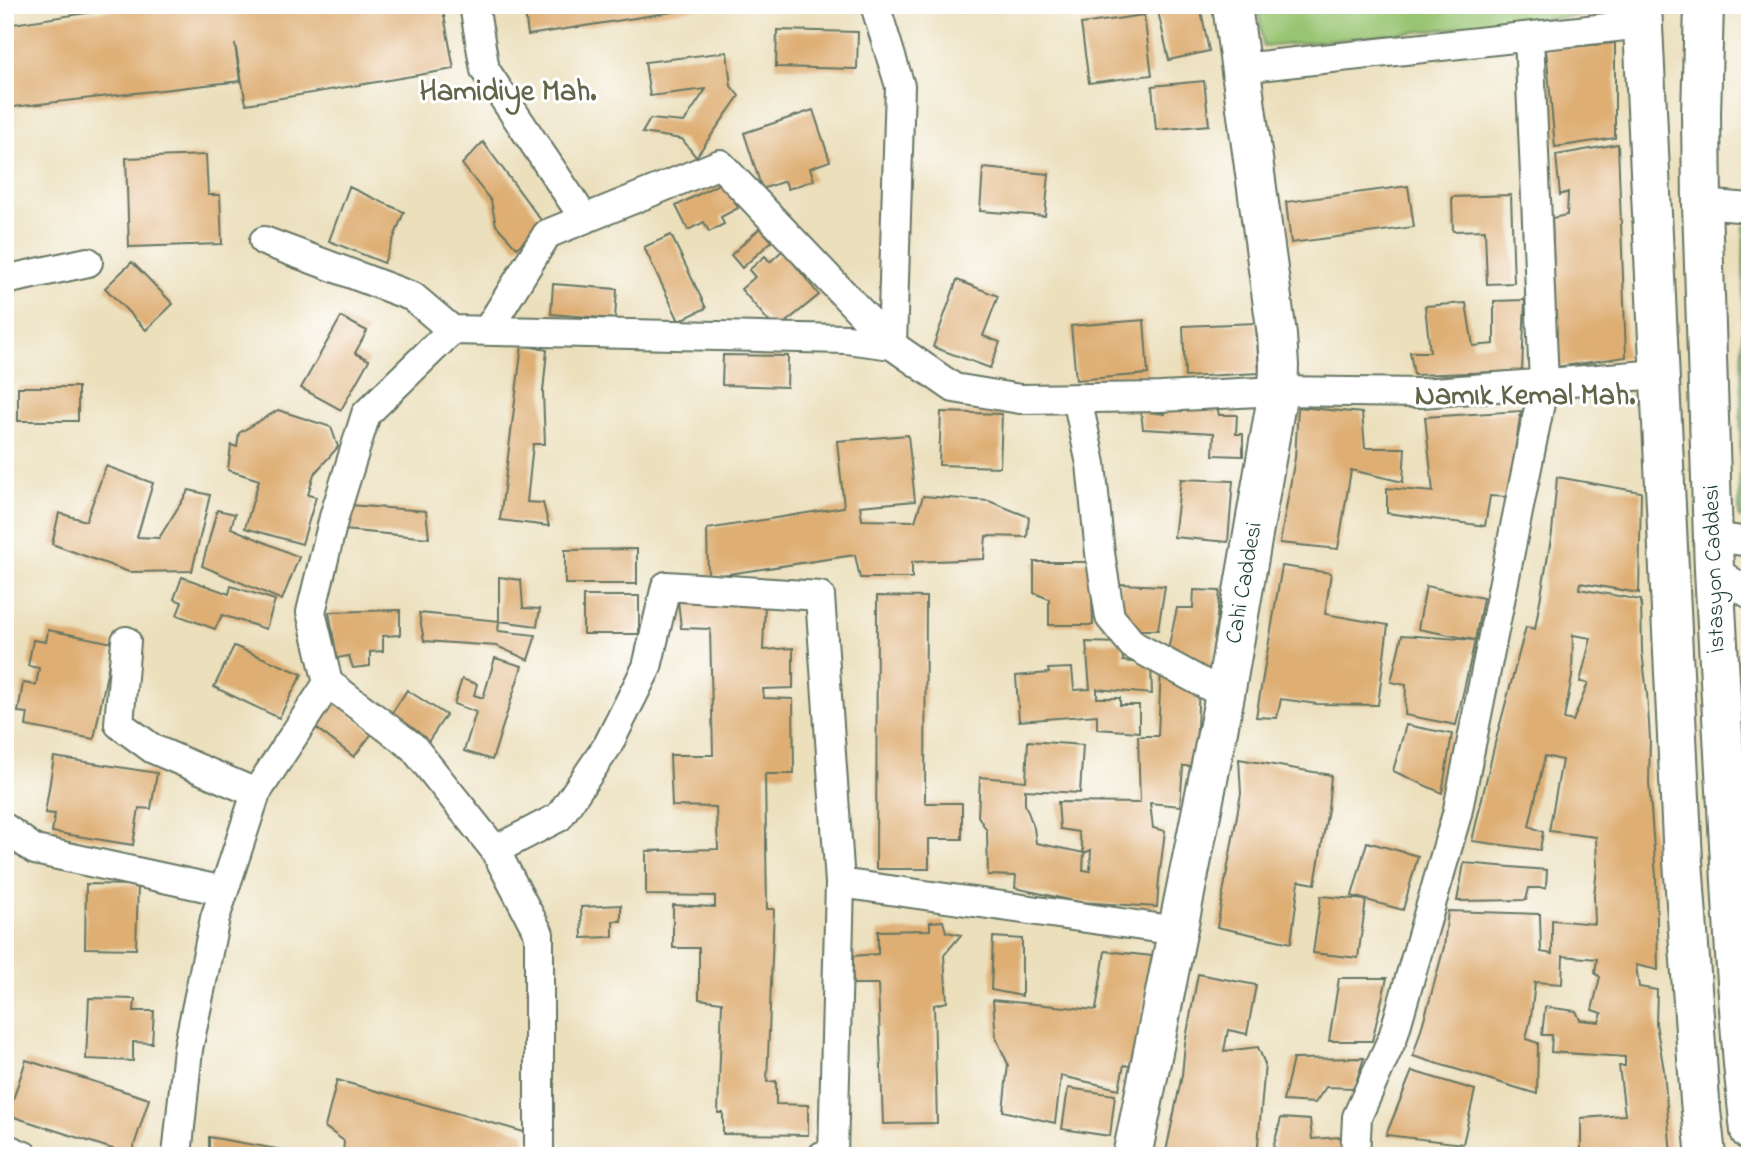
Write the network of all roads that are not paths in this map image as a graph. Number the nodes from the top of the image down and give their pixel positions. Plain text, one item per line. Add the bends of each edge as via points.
1 (474, 5) edge
2 (875, 5) edge
3 (1232, 5) edge
4 (1704, 5) edge
5 (1642, 15) edge
6 (1529, 37) junction
7 (1241, 68) junction
8 (1702, 204) junction
9 (1750, 208) edge
10 (584, 218) junction
11 (264, 241) dead end
12 (88, 262) dead end
13 (5, 280) edge
14 (452, 330) junction
15 (487, 331) junction
16 (892, 345) junction
17 (1659, 374) junction
18 (1544, 383) junction
19 (1278, 391) junction
20 (1077, 398) junction
21 (1726, 550) edge
22 (1750, 594) edge
23 (125, 641) dead end
24 (328, 683) junction
25 (1225, 695) junction
26 (256, 793) junction
27 (5, 828) edge
28 (495, 850) junction
29 (840, 883) junction
30 (224, 891) junction
31 (1178, 931) junction
32 (1750, 1131) edge
33 (5, 1149) edge
34 (24, 1156) edge
35 (177, 1156) edge
36 (539, 1156) edge
37 (822, 1156) edge
38 (1132, 1156) edge
39 (1355, 1156) edge
40 (1706, 1156) edge

1 - 10 street via 485,70
2 - 16 street via 900,86
3 - 7 main road, Cahi Caddesi
4 - 8 main road, İstasyon Caddesi
5 - 6 street
5 - 17 main road
6 - 7 street
6 - 18 street
7 - 19 main road, Cahi Caddesi via 1277,335
8 - 9 street
8 - 21 main road, İstasyon Caddesi
10 - 15 street via 547,234
10 - 16 street via 720,164
11 - 14 street via 413,296
12 - 13 street
14 - 15 street
14 - 24 street via 366,414 311,612
15 - 16 street via 847,339
16 - 20 street via 954,388 1020,399
17 - 18 street
17 - 40 main road via 1683,862
18 - 19 street via 1422,393
18 - 39 street via 1457,814 1393,1037 1357,1117
19 - 20 street
19 - 25 main road, Cahi Caddesi
20 - 25 street via 1091,464 1110,617 1133,645
21 - 22 street
21 - 32 main road, İstasyon Caddesi via 1733,928
23 - 26 street via 119,724 153,749
24 - 26 street
24 - 28 street via 412,747
25 - 31 main road, Cahi Caddesi
26 - 30 street
27 - 30 street via 35,850
28 - 29 street via 559,817 608,745 647,667 666,586 820,596
28 - 36 street via 539,934
29 - 31 street
29 - 37 street via 833,1154
30 - 35 street via 188,1049
31 - 38 main road, Cahi Caddesi
33 - 34 street

